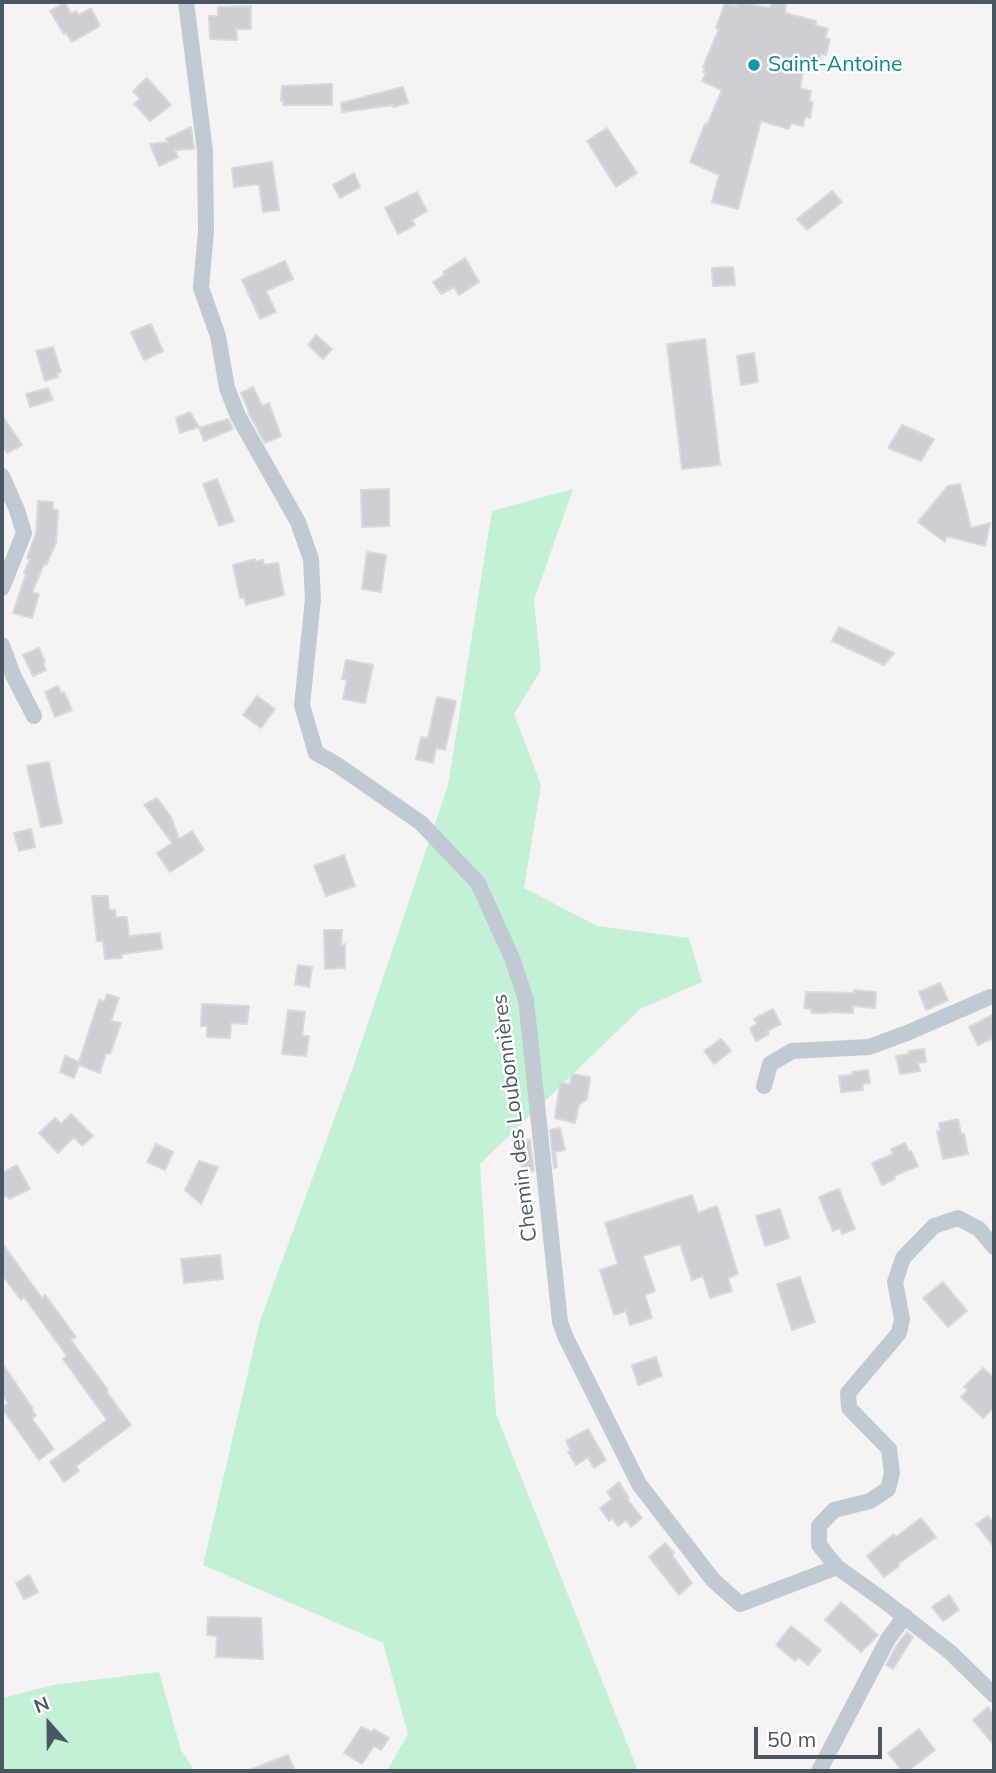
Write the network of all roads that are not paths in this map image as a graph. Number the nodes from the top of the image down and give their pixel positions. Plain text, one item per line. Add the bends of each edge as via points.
1 (186, 2) edge
2 (2, 476) edge
3 (2, 588) edge
4 (2, 645) edge
5 (34, 716) dead end
6 (994, 998) edge
7 (764, 1086) dead end
8 (994, 1247) edge
9 (837, 1567) junction
10 (905, 1616) junction
11 (994, 1695) edge
12 (819, 1771) edge

1 - 9 street, Chemin des Loubonnières via 205,151 201,288 238,416 298,522 312,559 313,599 302,705 316,753 421,823 450,853 478,883 512,958 526,1000 560,1322 639,1484 713,1580 740,1604
2 - 3 street via 24,533
4 - 5 street
6 - 7 street via 869,1047 792,1051 770,1064
8 - 9 street via 979,1229 958,1218 934,1226 903,1258 895,1282 902,1319 899,1333 848,1393 849,1408 889,1449 892,1473 888,1489 870,1501 834,1510 819,1526 819,1545
9 - 10 street
10 - 11 street
10 - 12 street via 888,1639

